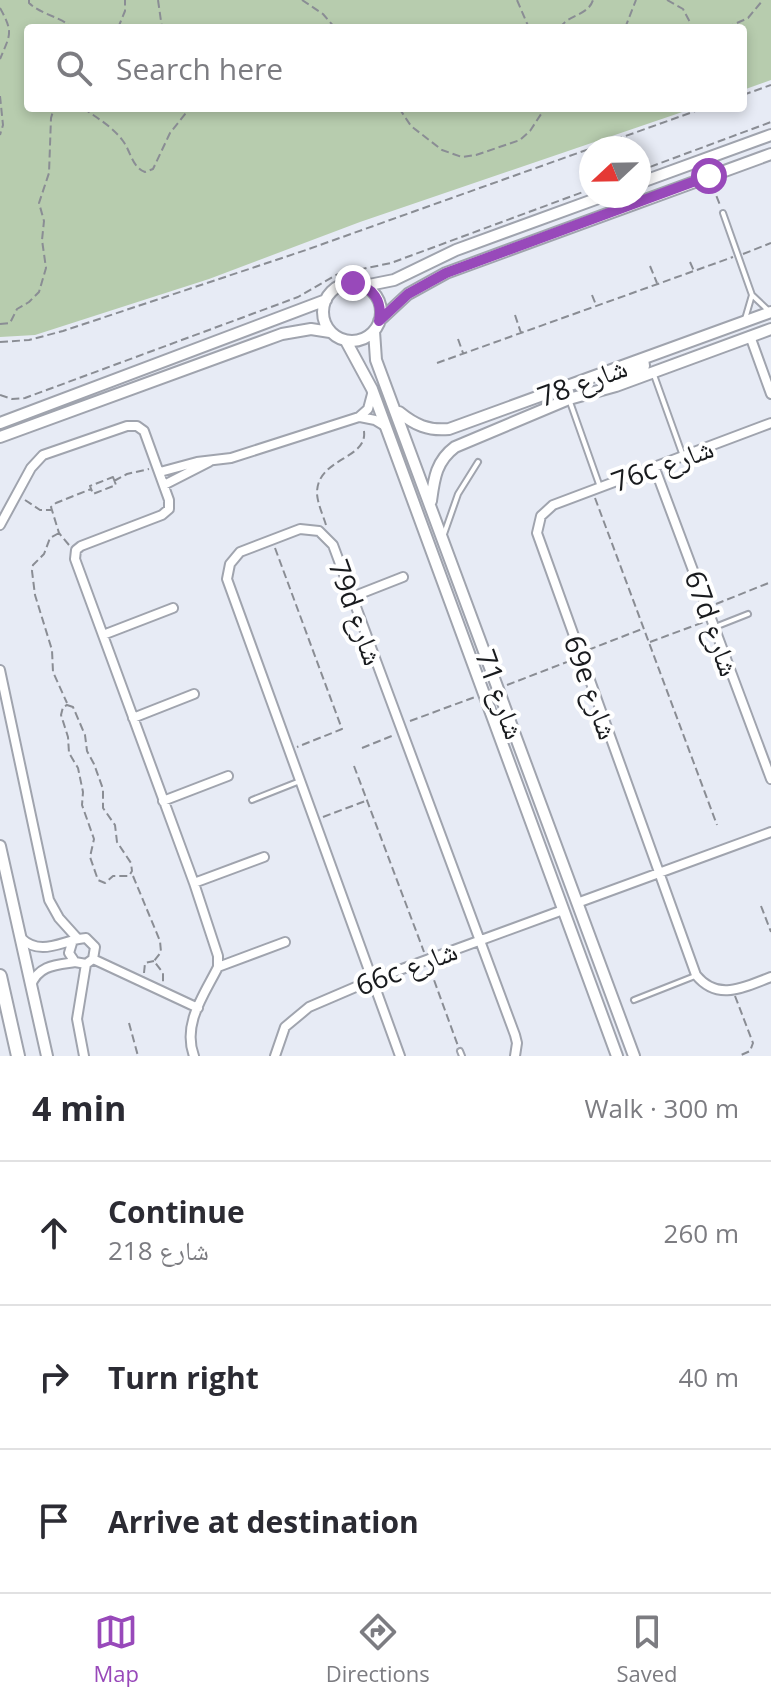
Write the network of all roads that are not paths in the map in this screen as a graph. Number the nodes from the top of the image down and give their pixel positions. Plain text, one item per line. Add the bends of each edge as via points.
1 (771, 135) edge
2 (771, 154) edge
3 (651, 179) edge
4 (579, 205) edge
5 (723, 213) road end
6 (364, 286) junction
7 (752, 295) junction
8 (326, 300) junction
9 (771, 312) edge
10 (743, 323) junction
11 (376, 326) junction
12 (771, 329) edge
13 (330, 332) junction
14 (750, 336) junction
15 (346, 341) junction
16 (704, 354) junction
17 (643, 359) junction
18 (653, 372) junction
19 (372, 389) junction
20 (606, 389) junction
21 (771, 394) edge
22 (569, 399) junction
23 (396, 409) junction
24 (359, 417) junction
25 (0, 423) edge
26 (771, 423) edge
27 (385, 426) junction
28 (0, 437) edge
29 (683, 456) junction
30 (209, 462) junction
31 (478, 462) dead end
32 (654, 466) junction
33 (158, 469) junction
34 (164, 485) junction
35 (596, 488) junction
36 (431, 503) junction
37 (553, 505) joint
38 (0, 525) edge
39 (443, 536) junction
40 (403, 577) dead end
41 (352, 597) junction
42 (173, 608) dead end
43 (748, 614) dead end
44 (713, 623) junction
45 (103, 635) junction
46 (0, 670) edge
47 (194, 694) dead end
48 (133, 718) junction
49 (228, 776) dead end
50 (771, 779) edge
51 (300, 781) junction
52 (252, 800) dead end
53 (163, 801) junction
54 (771, 832) edge
55 (539, 845) junction
56 (0, 846) edge
57 (264, 857) dead end
58 (660, 874) junction
59 (194, 883) junction
60 (577, 903) junction
61 (563, 910) junction
62 (21, 938) junction
63 (74, 940) junction
64 (479, 940) junction
65 (285, 942) dead end
66 (73, 959) junction
67 (89, 962) junction
68 (218, 967) junction
69 (696, 975) junction
70 (0, 976) edge
71 (771, 977) edge
72 (372, 980) junction
73 (31, 985) junction
74 (634, 1000) dead end
75 (198, 1008) junction
76 (18, 1056) edge
77 (47, 1056) edge
78 (84, 1056) edge
79 (194, 1056) edge
80 (275, 1056) edge
81 (400, 1056) edge
82 (515, 1056) edge
83 (617, 1056) edge
84 (634, 1056) edge

1 - 3 street
2 - 11 street via 446,273 408,294
4 - 6 street via 456,250 394,280
5 - 7 lane
6 - 8 street via 342,285
6 - 11 street via 379,303
7 - 9 lane
7 - 10 lane
8 - 13 street via 323,316
8 - 25 street
9 - 10 street, شارع 78
10 - 16 street via 703,345
10 - 17 street, شارع 78
11 - 15 street via 361,340
11 - 23 street, شارع 71 via 376,360
12 - 14 street, شارع 78
13 - 15 street
13 - 28 street via 282,334
14 - 16 street, شارع 78
14 - 21 street
15 - 19 street, شارع 71
16 - 18 street, شارع 78
17 - 20 street via 644,366
17 - 23 street, شارع 78 via 449,429 418,426
18 - 20 street, شارع 78
18 - 29 lane
19 - 24 street via 371,403
19 - 27 street, شارع 71
20 - 22 street, شارع 78
22 - 35 lane
22 - 36 street, شارع 78 via 446,453 435,472
23 - 36 street, شارع 71
24 - 27 street
24 - 30 street
26 - 29 street, 76c شارع
27 - 55 street, شارع 71
29 - 32 street, 76c شارع
30 - 33 street
30 - 34 street
31 - 39 lane via 458,494
32 - 35 street, 76c شارع
32 - 44 street, 67d شارع
33 - 34 street
33 - 38 street via 144,431 137,426 54,450 34,463
34 - 45 street via 170,504 166,513 76,550
35 - 37 street, 76c شارع
36 - 39 street, شارع 71
37 - 58 street, 69e شارع via 541,516 537,533
39 - 60 street, شارع 71
40 - 41 street
41 - 51 street, 79d شارع via 333,545 323,533 309,528 236,556 230,564 227,579
41 - 64 street, 79d شارع
42 - 45 street
43 - 44 lane
44 - 50 street, 67d شارع
45 - 48 street
46 - 63 street via 49,900
47 - 48 street
48 - 53 street
49 - 53 street
51 - 52 lane
51 - 72 street, 79d شارع
53 - 59 street
54 - 58 street
55 - 60 street via 548,844 568,896
55 - 61 street, شارع 71
56 - 62 street
57 - 59 street
58 - 60 street
58 - 69 street, 69e شارع
59 - 68 street
60 - 84 street, شارع 71
61 - 64 street, 66c شارع
61 - 83 street, شارع 71
62 - 63 street via 37,947
62 - 73 street
63 - 66 street
63 - 67 street via 93,943 96,951
64 - 72 street, 66c شارع
64 - 82 street, 79d شارع via 515,1035
65 - 68 street
66 - 67 street
66 - 73 street via 38,972
67 - 75 street
67 - 78 street via 77,1019
68 - 75 street
69 - 71 street via 708,987 724,992
69 - 74 lane
70 - 76 highway
72 - 80 street, 66c شارع via 295,1016 285,1027
72 - 81 street, 79d شارع
73 - 77 street
75 - 79 street via 189,1031

